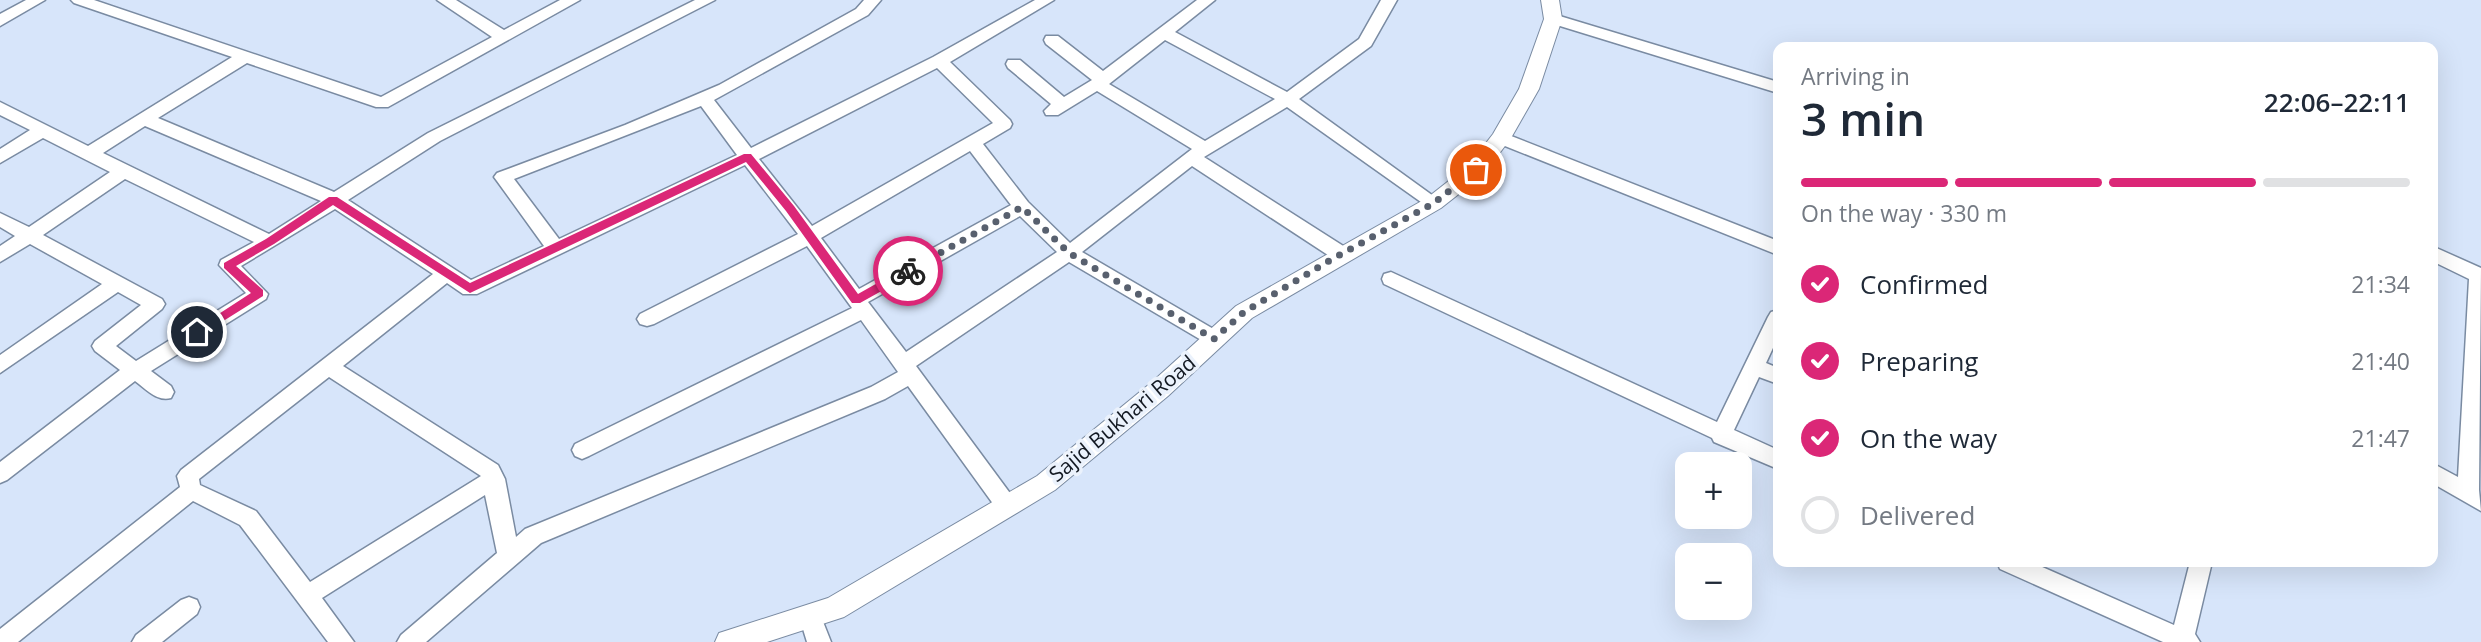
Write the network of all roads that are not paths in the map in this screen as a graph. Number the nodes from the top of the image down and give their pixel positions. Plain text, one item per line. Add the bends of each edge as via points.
1 (37, 0) edge
2 (79, 0) edge
3 (445, 0) edge
4 (572, 0) edge
5 (873, 0) edge
6 (1044, 0) edge
7 (1207, 0) edge
8 (1389, 0) edge
9 (700, 1) edge
10 (1551, 9) edge
11 (0, 21) edge
12 (1164, 33) junction
13 (504, 37) junction
14 (1052, 40) dead end
15 (244, 57) junction
16 (939, 61) junction
17 (1014, 64) dead end
18 (1100, 82) junction
19 (1773, 86) edge
20 (704, 98) junction
21 (1288, 99) junction
22 (0, 108) edge
23 (144, 119) junction
24 (43, 130) junction
25 (1501, 138) junction
26 (972, 142) junction
27 (1197, 153) junction
28 (89, 154) junction
29 (0, 157) edge
30 (748, 157) junction
31 (124, 171) junction
32 (333, 200) junction
33 (1434, 203) junction
34 (1022, 207) junction
35 (0, 219) edge
36 (30, 235) junction
37 (810, 236) junction
38 (270, 242) junction
39 (1773, 246) edge
40 (556, 248) junction
41 (1069, 253) junction
42 (1341, 254) junction
43 (0, 255) edge
44 (2438, 256) edge
45 (446, 274) junction
46 (1391, 279) dead end
47 (117, 283) junction
48 (860, 305) junction
49 (647, 319) dead end
50 (1773, 327) edge
51 (1214, 339) junction
52 (0, 365) edge
53 (328, 366) junction
54 (1754, 366) junction
55 (907, 369) junction
56 (135, 371) junction
57 (1773, 374) edge
58 (164, 392) dead end
59 (1721, 436) junction
60 (582, 450) dead end
61 (1773, 453) edge
62 (0, 474) edge
63 (2438, 476) edge
64 (494, 479) junction
65 (191, 490) junction
66 (2475, 498) edge
67 (1007, 506) junction
68 (509, 557) junction
69 (2019, 567) edge
70 (2200, 567) edge
71 (308, 595) junction
72 (189, 607) dead end
73 (810, 616) junction
74 (2185, 641) edge
75 (1, 642) edge
76 (144, 642) edge
77 (342, 642) edge
78 (409, 642) edge
79 (729, 642) edge
80 (819, 642) edge

1 - 11 street
2 - 15 street
3 - 13 street
4 - 13 street
5 - 20 street via 862,12
6 - 16 street
7 - 12 street
8 - 21 street via 1365,42
9 - 32 street via 434,137
10 - 19 street
10 - 25 street, Sajid Bukhari Road via 1529,89
12 - 18 street
12 - 21 street
13 - 15 street via 382,103
14 - 18 street
15 - 23 street
16 - 26 street via 1004,124
16 - 30 street
17 - 18 street via 1058,108
18 - 27 street
20 - 30 street
20 - 40 street via 503,177
21 - 27 street
21 - 33 street
22 - 24 street
23 - 28 street
23 - 32 street
24 - 28 street
24 - 29 street
25 - 33 street, Sajid Bukhari Road via 1476,170
25 - 39 street
26 - 34 street
26 - 37 street
27 - 41 street
27 - 42 street
28 - 31 street
30 - 37 street
30 - 40 street
31 - 36 street
31 - 38 street
32 - 38 street
32 - 45 street
33 - 42 street, Sajid Bukhari Road
34 - 41 street
34 - 48 street
35 - 36 street
36 - 43 street
36 - 47 street
37 - 48 street
37 - 49 street
38 - 56 street via 228,265 259,293
40 - 45 street via 470,289
41 - 51 street
41 - 55 street
42 - 51 street, Sajid Bukhari Road via 1244,312
44 - 66 street via 2479,275
45 - 53 street
46 - 59 street
47 - 52 street
47 - 56 street via 155,304 102,346
48 - 55 street
48 - 60 street
50 - 54 street
51 - 67 street, Sajid Bukhari Road via 1046,483
53 - 64 street via 491,471
53 - 65 street via 188,476
54 - 57 street
54 - 59 street
55 - 67 street
55 - 68 street via 878,393 533,536
56 - 58 street
56 - 62 street
59 - 61 street
63 - 66 street
64 - 68 street
64 - 71 street
65 - 71 street via 248,518
65 - 75 street
67 - 73 street, Sajid Bukhari Road via 835,608
68 - 78 street
69 - 74 street
70 - 74 street
71 - 77 street
72 - 76 street
73 - 79 street, Sajid Bukhari Road
73 - 80 street

